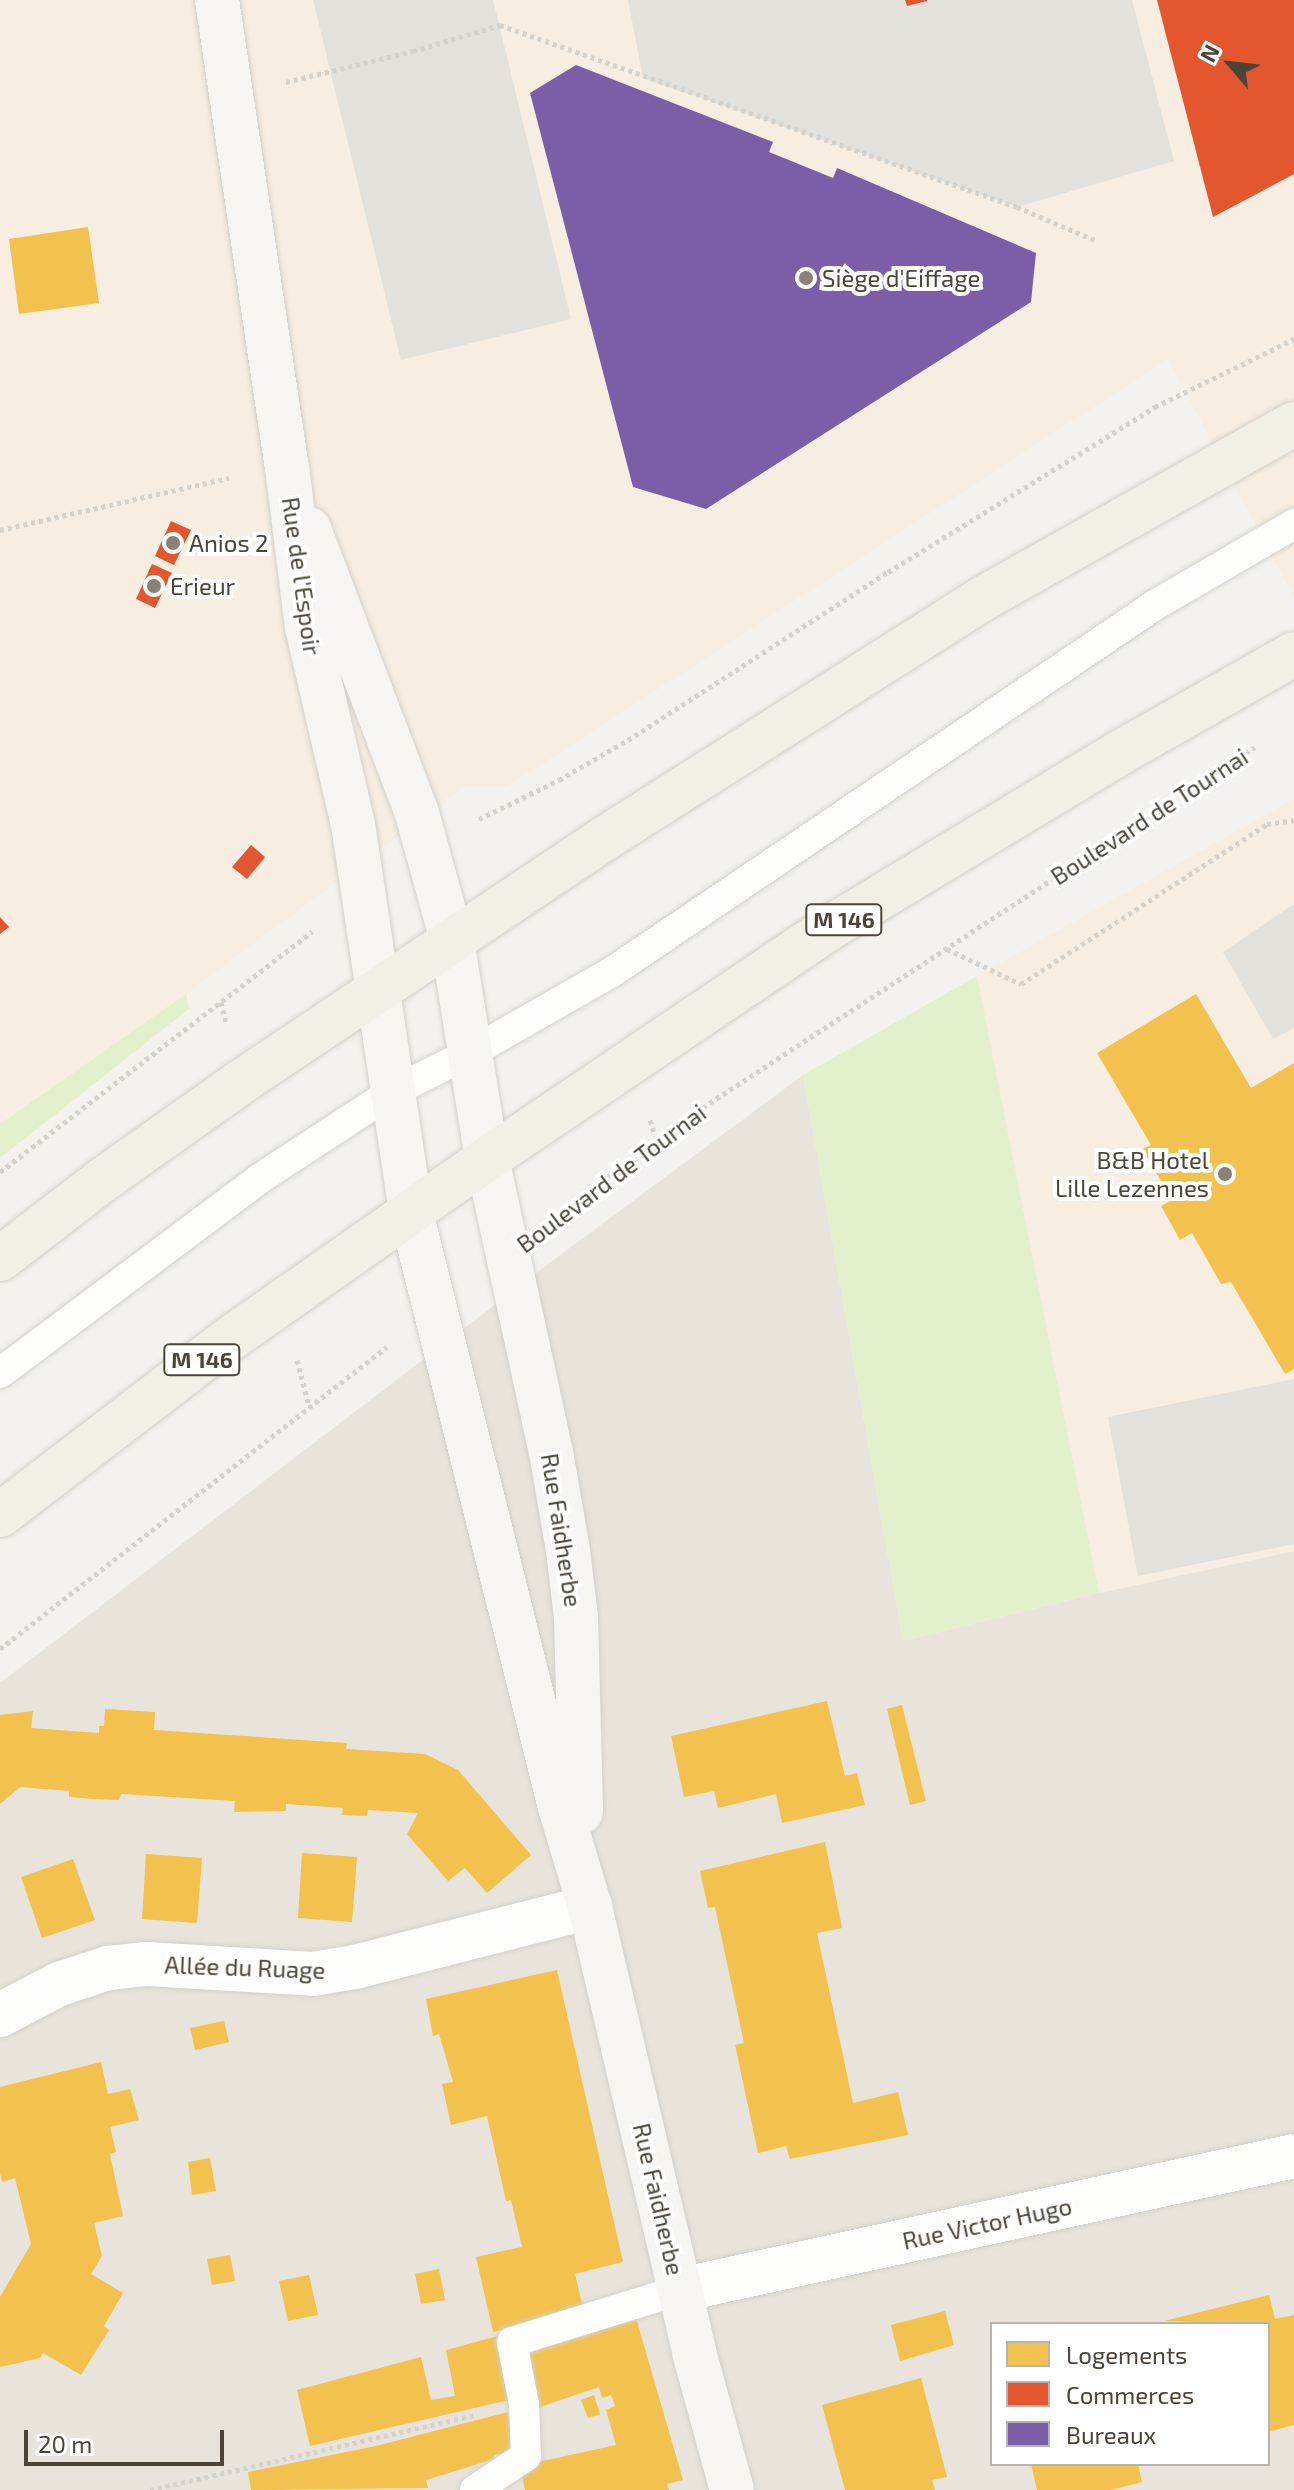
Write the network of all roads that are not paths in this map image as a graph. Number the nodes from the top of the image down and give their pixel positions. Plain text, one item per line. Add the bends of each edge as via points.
1 (217, 0) edge
2 (1294, 424) edge
3 (287, 467) junction
4 (1294, 524) edge
5 (1294, 654) edge
6 (452, 940) junction
7 (379, 988) junction
8 (470, 1053) junction
9 (392, 1092) junction
10 (487, 1159) junction
11 (411, 1213) junction
12 (0, 1259) edge
13 (0, 1373) edge
14 (0, 1515) edge
15 (590, 1907) junction
16 (0, 2015) edge
17 (1294, 2156) edge
18 (680, 2290) junction
19 (475, 2490) edge
20 (732, 2490) edge

1 - 3 street
2 - 6 main road via 982,599
3 - 6 street, Rue de l'Espoir via 429,847
3 - 7 street, Rue de l'Espoir via 307,627 353,824
4 - 8 lane via 1155,605 612,972
5 - 10 main road, M 146 via 836,924
6 - 7 main road
6 - 8 street, Rue de l'Espoir
7 - 9 street, Rue de l'Espoir
7 - 12 main road via 104,1179
8 - 9 lane
8 - 10 street, Rue Faidherbe
9 - 11 street, Rue Faidherbe
9 - 13 lane via 259,1179
10 - 11 main road, M 146
10 - 15 street, Rue Faidherbe via 568,1550
11 - 14 main road, M 146 via 231,1338
11 - 15 street, Rue Faidherbe via 560,1807
15 - 16 street, Allée du Ruage via 313,1974 147,1964 108,1968 59,1984
15 - 18 street, Rue Faidherbe
17 - 18 street, Rue Victor Hugo
18 - 19 lane via 512,2342 524,2404 526,2456
18 - 20 street, Rue Faidherbe

